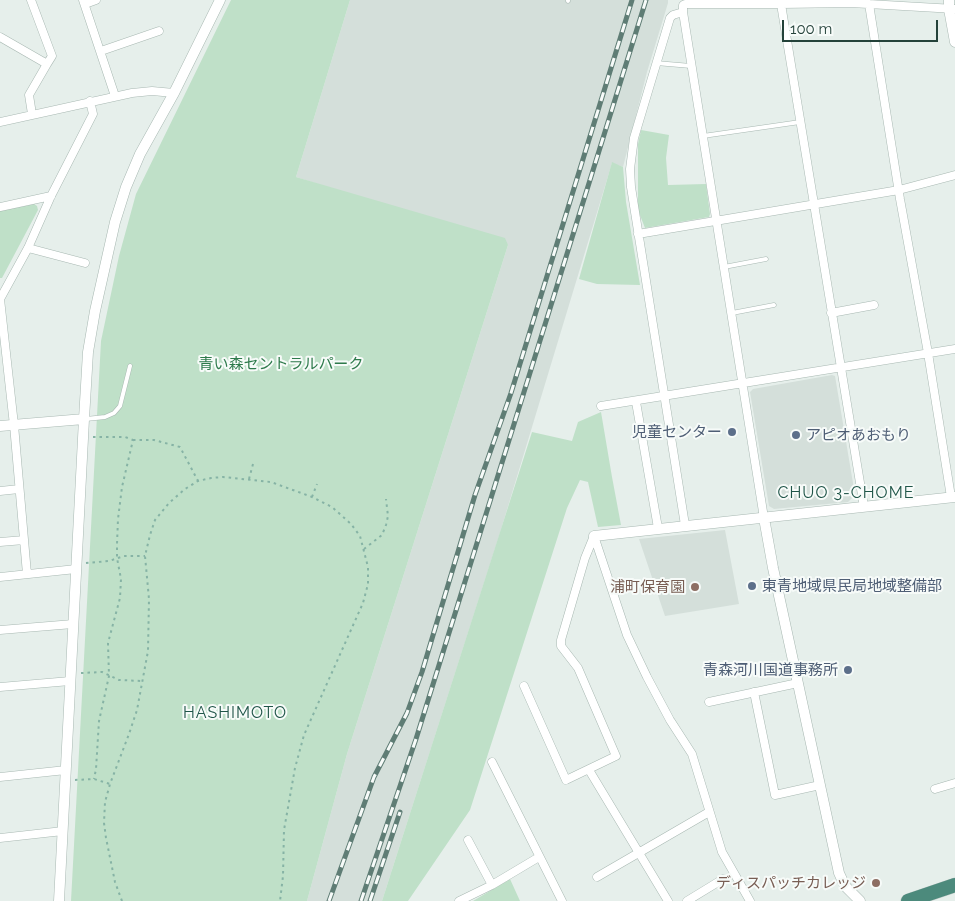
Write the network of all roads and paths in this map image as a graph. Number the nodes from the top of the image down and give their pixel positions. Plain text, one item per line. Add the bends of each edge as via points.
1 (31, 0) edge
2 (96, 0) edge
3 (220, 0) edge
4 (84, 2) edge
5 (780, 2) edge
6 (851, 2) edge
7 (869, 4) junction
8 (951, 6) edge
9 (683, 12) junction
10 (159, 31) dead end
11 (0, 38) edge
12 (955, 42) edge
13 (101, 51) junction
14 (656, 63) junction
15 (46, 64) junction
16 (691, 66) junction
17 (174, 93) junction
18 (115, 96) junction
19 (90, 102) junction
20 (32, 114) junction
21 (0, 122) edge
22 (800, 122) junction
23 (703, 136) junction
24 (955, 175) edge
25 (899, 190) junction
26 (51, 196) junction
27 (813, 205) junction
28 (0, 207) edge
29 (716, 221) junction
30 (638, 234) junction
31 (28, 248) junction
32 (766, 259) dead end
33 (85, 263) dead end
34 (724, 267) junction
35 (3, 287) edge
36 (774, 305) dead end
37 (874, 305) dead end
38 (731, 313) junction
39 (831, 313) junction
40 (955, 349) edge
41 (3, 350) edge
42 (928, 353) junction
43 (130, 366) dead end
44 (840, 367) junction
45 (742, 384) junction
46 (664, 397) junction
47 (636, 402) junction
48 (601, 406) dead end
49 (84, 419) junction
50 (14, 425) junction
51 (0, 426) edge
52 (92, 437) dead end
53 (133, 440) junction
54 (253, 464) dead end
55 (249, 479) junction
56 (198, 481) junction
57 (317, 484) dead end
58 (19, 489) junction
59 (0, 491) edge
60 (312, 497) junction
61 (953, 497) edge
62 (386, 499) dead end
63 (864, 507) junction
64 (764, 518) junction
65 (685, 525) junction
66 (658, 528) junction
67 (594, 536) junction
68 (24, 540) junction
69 (0, 542) edge
70 (364, 550) junction
71 (146, 556) junction
72 (117, 558) junction
73 (81, 566) junction
74 (27, 574) junction
75 (0, 577) edge
76 (73, 624) junction
77 (0, 630) edge
78 (80, 673) dead end
79 (110, 676) junction
80 (70, 681) junction
81 (142, 681) junction
82 (798, 683) junction
83 (524, 686) dead end
84 (0, 687) edge
85 (754, 692) junction
86 (709, 702) dead end
87 (492, 762) dead end
88 (66, 770) junction
89 (589, 770) junction
90 (0, 777) edge
91 (94, 779) junction
92 (73, 780) dead end
93 (955, 783) edge
94 (110, 784) junction
95 (820, 785) junction
96 (935, 789) dead end
97 (709, 812) junction
98 (63, 831) junction
99 (0, 838) edge
100 (468, 840) dead end
101 (639, 853) junction
102 (539, 857) junction
103 (597, 877) dead end
104 (723, 879) dead end
105 (492, 885) junction
106 (955, 885) edge
107 (59, 901) edge
108 (122, 901) edge
109 (280, 901) edge
110 (459, 901) edge
111 (562, 901) edge
112 (668, 901) edge
113 (687, 901) edge
114 (750, 901) edge
115 (860, 901) edge
116 (908, 901) edge

1 - 15 street via 52,56
2 - 4 street
3 - 17 street
4 - 13 street
5 - 6 street
5 - 9 street via 685,4
5 - 22 street
6 - 7 street
7 - 8 street
7 - 25 street
8 - 12 street
9 - 14 street via 670,18
9 - 16 street
10 - 13 street
11 - 15 street
13 - 18 street
14 - 16 lane
14 - 30 street via 632,153 630,187
15 - 20 street via 29,95
16 - 23 street
17 - 18 street
17 - 49 street via 140,154 115,222 94,311
18 - 19 street
19 - 20 street
19 - 26 street via 93,114
20 - 21 street
22 - 23 lane
22 - 27 street
23 - 29 street
24 - 25 street
25 - 27 street
25 - 42 street
26 - 28 street
26 - 31 street
27 - 29 street
27 - 39 street
29 - 30 street
29 - 34 street
30 - 46 street
31 - 33 street
31 - 35 street
32 - 34 lane
34 - 38 street
35 - 41 street via 0,299
36 - 38 lane
37 - 39 street
38 - 45 street
39 - 44 street
40 - 42 street
41 - 50 street
42 - 44 street
42 - 61 street
43 - 49 lane via 120,406 114,413
44 - 45 street
44 - 63 street
45 - 46 street
45 - 64 street
46 - 47 street
46 - 65 street
47 - 48 street
47 - 66 street
49 - 50 street
49 - 73 street
50 - 51 street
50 - 58 street
52 - 53 path
53 - 56 path via 154,440 180,447
53 - 72 path via 122,487
54 - 55 path
55 - 56 path via 223,477
55 - 60 path via 271,482
56 - 71 path via 169,503 155,520
57 - 60 path
58 - 59 street
58 - 68 street
60 - 70 path via 332,507 351,524 360,536
61 - 63 street
62 - 70 path via 388,516 382,535
63 - 64 street
64 - 65 street
64 - 82 street
65 - 66 street
66 - 67 street
67 - 89 street via 561,640 561,646 578,668 616,756
67 - 97 street via 627,635 670,720 692,754
68 - 69 street
68 - 74 street
70 - 109 path via 368,584 362,603 304,735 295,768 284,830
71 - 72 path
71 - 81 path via 149,624
72 - 73 path
72 - 79 path via 120,598 108,643
73 - 74 street
73 - 76 street
74 - 75 street
76 - 77 street
76 - 80 street
78 - 79 path via 102,672
79 - 81 path via 119,680
79 - 91 path via 99,721
80 - 84 street
80 - 88 street
81 - 94 path via 130,734
82 - 85 street
82 - 95 street
83 - 89 street via 566,780
85 - 86 street
85 - 95 street via 775,794
87 - 102 street
88 - 90 street
88 - 98 street
89 - 101 street
91 - 92 path
91 - 94 path
93 - 96 street
94 - 108 path via 104,823 113,875
95 - 115 street via 841,880
97 - 101 street
97 - 114 street via 722,852
98 - 99 street
98 - 107 street
100 - 105 street
101 - 103 street
101 - 112 street
102 - 105 street
102 - 111 street
104 - 113 street
105 - 110 street
106 - 116 highway

